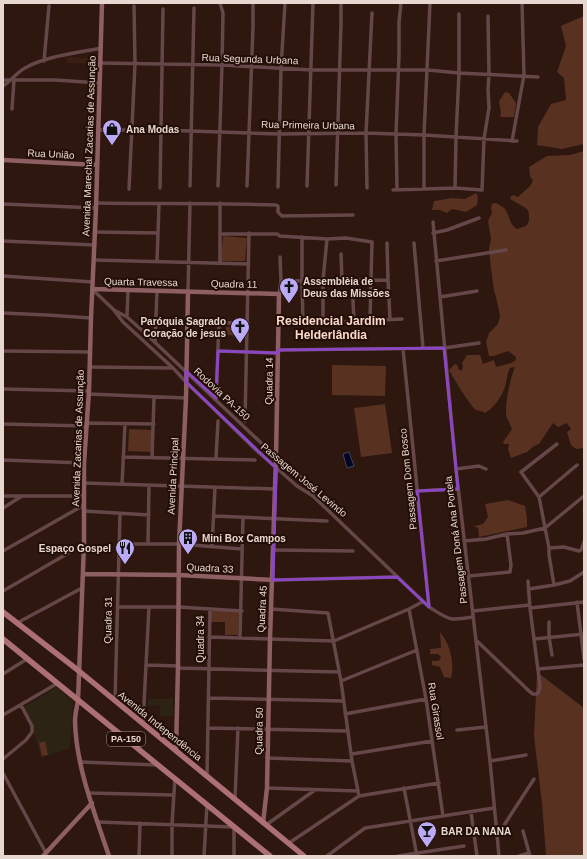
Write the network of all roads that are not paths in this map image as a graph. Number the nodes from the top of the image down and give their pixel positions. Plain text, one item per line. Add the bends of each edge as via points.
1 (102, 3) edge
2 (220, 3) edge
3 (253, 3) edge
4 (285, 3) edge
5 (313, 3) edge
6 (340, 3) edge
7 (401, 3) edge
8 (430, 3) edge
9 (522, 3) edge
10 (49, 6) dead end
11 (134, 6) dead end
12 (194, 8) dead end
13 (163, 9) dead end
14 (372, 13) dead end
15 (459, 14) dead end
16 (488, 16) dead end
17 (101, 48) junction
18 (44, 61) junction
19 (100, 63) junction
20 (135, 64) junction
21 (162, 65) junction
22 (222, 65) junction
23 (192, 66) junction
24 (252, 67) junction
25 (281, 68) junction
26 (340, 69) junction
27 (312, 70) junction
28 (370, 70) junction
29 (428, 70) junction
30 (398, 71) junction
31 (460, 73) junction
32 (489, 74) junction
33 (524, 75) junction
34 (538, 77) dead end
35 (3, 80) edge
36 (12, 80) junction
37 (100, 83) junction
38 (3, 86) edge
39 (12, 109) dead end
40 (99, 130) junction
41 (132, 130) junction
42 (161, 130) junction
43 (191, 131) junction
44 (221, 132) junction
45 (249, 132) junction
46 (338, 133) junction
47 (366, 133) junction
48 (279, 134) junction
49 (308, 134) junction
50 (396, 134) junction
51 (424, 135) junction
52 (456, 137) junction
53 (484, 139) junction
54 (512, 141) junction
55 (517, 141) dead end
56 (3, 160) edge
57 (97, 165) junction
58 (336, 185) dead end
59 (190, 186) dead end
60 (218, 186) dead end
61 (247, 186) dead end
62 (307, 186) dead end
63 (278, 187) dead end
64 (160, 188) dead end
65 (367, 188) dead end
66 (455, 188) junction
67 (129, 189) dead end
68 (424, 189) junction
69 (190, 203) junction
70 (220, 203) junction
71 (3, 204) edge
72 (159, 204) junction
73 (96, 205) junction
74 (353, 215) dead end
75 (479, 218) dead end
76 (432, 222) dead end
77 (95, 232) junction
78 (158, 232) junction
79 (249, 233) junction
80 (434, 233) junction
81 (220, 234) junction
82 (302, 237) junction
83 (327, 239) junction
84 (3, 241) edge
85 (387, 243) dead end
86 (414, 243) dead end
87 (95, 245) junction
88 (506, 250) dead end
89 (341, 254) dead end
90 (280, 257) dead end
91 (94, 260) junction
92 (436, 261) junction
93 (157, 262) junction
94 (189, 262) junction
95 (220, 262) junction
96 (249, 264) junction
97 (3, 276) edge
98 (324, 280) junction
99 (371, 280) junction
100 (388, 280) junction
101 (280, 281) junction
102 (302, 281) junction
103 (342, 281) junction
104 (352, 281) junction
105 (93, 282) junction
106 (93, 290) junction
107 (128, 290) junction
108 (157, 291) junction
109 (477, 291) dead end
110 (188, 292) junction
111 (248, 293) junction
112 (279, 294) junction
113 (440, 297) junction
114 (113, 309) junction
115 (3, 314) edge
116 (127, 317) junction
117 (91, 318) junction
118 (390, 319) junction
119 (402, 319) dead end
120 (370, 320) junction
121 (354, 321) junction
122 (187, 322) junction
123 (219, 322) junction
124 (248, 323) junction
125 (303, 323) junction
126 (323, 323) junction
127 (278, 324) junction
128 (155, 342) junction
129 (479, 343) dead end
130 (423, 348) junction
131 (444, 348) junction
132 (403, 349) junction
133 (3, 351) edge
134 (218, 351) junction
135 (278, 351) junction
136 (90, 352) junction
137 (248, 352) junction
138 (90, 367) junction
139 (173, 368) junction
140 (186, 371) junction
141 (186, 382) junction
142 (3, 389) edge
143 (89, 393) junction
144 (154, 398) junction
145 (186, 398) junction
146 (216, 398) junction
147 (245, 421) dead end
148 (218, 422) dead end
149 (3, 424) edge
150 (125, 424) junction
151 (154, 424) junction
152 (87, 425) junction
153 (558, 444) dead end
154 (123, 456) junction
155 (276, 456) junction
156 (152, 457) junction
157 (184, 457) junction
158 (216, 458) junction
159 (3, 460) edge
160 (255, 460) dead end
161 (84, 463) junction
162 (577, 465) dead end
163 (276, 468) junction
164 (456, 469) junction
165 (486, 469) dead end
166 (84, 483) junction
167 (122, 484) junction
168 (149, 485) junction
169 (181, 486) junction
170 (215, 488) junction
171 (275, 489) junction
172 (458, 489) junction
173 (417, 491) junction
174 (3, 496) edge
175 (24, 496) junction
176 (84, 496) junction
177 (313, 496) junction
178 (584, 496) edge
179 (539, 497) junction
180 (84, 505) junction
181 (3, 508) edge
182 (84, 512) junction
183 (120, 514) junction
184 (149, 515) junction
185 (214, 516) junction
186 (243, 517) junction
187 (274, 518) junction
188 (327, 521) dead end
189 (545, 528) junction
190 (507, 534) junction
191 (464, 542) junction
192 (584, 542) edge
193 (148, 543) junction
194 (84, 544) junction
195 (120, 544) junction
196 (179, 544) junction
197 (212, 546) junction
198 (549, 548) junction
199 (242, 549) junction
200 (273, 550) junction
201 (3, 551) edge
202 (353, 551) dead end
203 (584, 572) edge
204 (83, 574) junction
205 (118, 574) junction
206 (179, 575) junction
207 (469, 576) junction
208 (397, 577) junction
209 (242, 578) junction
210 (273, 580) junction
211 (528, 581) dead end
212 (554, 585) junction
213 (82, 588) junction
214 (529, 590) junction
215 (3, 592) edge
216 (577, 602) junction
217 (584, 602) edge
218 (426, 603) junction
219 (118, 607) junction
220 (149, 607) junction
221 (179, 607) junction
222 (429, 607) junction
223 (530, 607) junction
224 (210, 609) junction
225 (271, 609) junction
226 (409, 609) junction
227 (242, 611) junction
228 (473, 611) junction
229 (3, 612) edge
230 (473, 617) junction
231 (549, 622) dead end
232 (17, 623) junction
233 (582, 634) edge
234 (209, 637) junction
235 (240, 637) junction
236 (549, 637) junction
237 (534, 638) junction
238 (3, 639) edge
239 (270, 639) junction
240 (476, 640) junction
241 (334, 641) junction
242 (417, 650) junction
243 (552, 655) dead end
244 (27, 659) junction
245 (584, 659) edge
246 (146, 665) junction
247 (584, 665) edge
248 (178, 667) junction
249 (209, 669) junction
250 (538, 669) junction
251 (270, 670) junction
252 (79, 671) junction
253 (339, 672) junction
254 (3, 674) edge
255 (341, 681) junction
256 (58, 683) junction
257 (209, 698) junction
258 (426, 699) junction
259 (78, 700) junction
260 (269, 700) junction
261 (116, 701) junction
262 (343, 701) junction
263 (21, 705) junction
264 (345, 714) junction
265 (3, 715) edge
266 (143, 724) junction
267 (486, 727) junction
268 (208, 728) junction
269 (238, 728) junction
270 (268, 729) junction
271 (457, 730) dead end
272 (348, 731) junction
273 (432, 741) junction
274 (176, 751) junction
275 (352, 754) junction
276 (526, 755) dead end
277 (267, 758) junction
278 (3, 759) edge
279 (352, 761) junction
280 (490, 761) junction
281 (80, 762) junction
282 (159, 765) junction
283 (3, 773) edge
284 (206, 776) junction
285 (174, 778) junction
286 (534, 779) dead end
287 (438, 783) junction
288 (267, 788) junction
289 (404, 788) junction
290 (316, 789) junction
291 (358, 791) junction
292 (89, 793) junction
293 (173, 795) junction
294 (358, 796) junction
295 (235, 799) junction
296 (92, 803) junction
297 (207, 804) junction
298 (494, 808) junction
299 (471, 812) junction
300 (443, 816) junction
301 (98, 822) junction
302 (410, 822) junction
303 (140, 823) junction
304 (172, 824) junction
305 (265, 824) junction
306 (205, 825) junction
307 (234, 827) junction
308 (524, 831) dead end
309 (497, 836) junction
310 (289, 843) junction
311 (464, 846) dead end
312 (297, 850) junction
313 (44, 855) edge
314 (416, 855) edge
315 (530, 855) edge
316 (109, 856) edge
317 (139, 856) edge
318 (172, 856) edge
319 (204, 856) edge
320 (234, 856) edge
321 (269, 856) edge
322 (298, 856) edge
323 (304, 856) edge
324 (327, 856) edge
325 (398, 856) edge
326 (477, 856) edge
327 (499, 856) edge
328 (519, 856) edge

1 - 17 street, Avenida Marechal Zacarias de Assunção
2 - 22 street
3 - 24 street
4 - 25 street
5 - 27 street
6 - 26 street
7 - 30 street
8 - 29 street
9 - 33 street
10 - 18 street
11 - 20 street
12 - 23 street
13 - 21 street
14 - 28 street
15 - 31 street
16 - 32 street
17 - 18 street
17 - 19 street, Avenida Marechal Zacarias de Assunção
18 - 36 street via 22,70
19 - 20 street, Rua Segunda Urbana
19 - 37 street, Avenida Marechal Zacarias de Assunção
20 - 21 street, Rua Segunda Urbana
20 - 41 street
21 - 23 street, Rua Segunda Urbana
21 - 42 street
22 - 23 street, Rua Segunda Urbana
22 - 24 street, Rua Segunda Urbana
22 - 44 street
23 - 43 street
24 - 25 street, Rua Segunda Urbana
24 - 45 street
25 - 27 street, Rua Segunda Urbana
25 - 48 street
26 - 27 street, Rua Segunda Urbana
26 - 28 street, Rua Segunda Urbana
26 - 46 street
27 - 49 street
28 - 30 street, Rua Segunda Urbana
28 - 47 street
29 - 30 street, Rua Segunda Urbana
29 - 31 street, Rua Segunda Urbana
29 - 51 street
30 - 50 street
31 - 32 street, Rua Segunda Urbana
31 - 52 street
32 - 33 street, Rua Segunda Urbana
32 - 53 street via 489,108
33 - 34 street, Rua Segunda Urbana
33 - 54 street
35 - 36 street
36 - 37 street
36 - 38 street
36 - 39 street
37 - 40 street, Avenida Marechal Zacarias de Assunção
40 - 41 street, Rua Primeira Urbana
40 - 57 street, Avenida Marechal Zacarias de Assunção
41 - 42 street, Rua Primeira Urbana
41 - 67 street
42 - 43 street, Rua Primeira Urbana
42 - 64 street
43 - 44 street, Rua Primeira Urbana
43 - 59 street
44 - 45 street, Rua Primeira Urbana
44 - 60 street
45 - 48 street, Rua Primeira Urbana
45 - 61 street
46 - 47 street, Rua Primeira Urbana
46 - 49 street, Rua Primeira Urbana
46 - 58 street
47 - 50 street, Rua Primeira Urbana
47 - 65 street
48 - 49 street, Rua Primeira Urbana
48 - 63 street
49 - 62 street
50 - 51 street, Rua Primeira Urbana
50 - 68 street via 395,190
51 - 52 street, Rua Primeira Urbana
51 - 68 street
52 - 53 street, Rua Primeira Urbana
52 - 66 street
53 - 54 street, Rua Primeira Urbana
53 - 66 street via 482,190
54 - 55 street, Rua Primeira Urbana
56 - 57 street, Rua União
57 - 73 street, Avenida Marechal Zacarias de Assunção
66 - 68 street
69 - 70 street
69 - 72 street
69 - 94 street, Avenida Principal
70 - 74 street via 276,205 282,216
70 - 81 street
71 - 73 street
72 - 73 street
72 - 78 street
73 - 77 street, Avenida Marechal Zacarias de Assunção
75 - 80 street
76 - 80 street, Passagem Doná Ana Portela
77 - 78 street
77 - 87 street, Avenida Marechal Zacarias de Assunção
78 - 93 street
79 - 81 street
79 - 82 street
79 - 96 street
80 - 92 street, Passagem Doná Ana Portela
81 - 95 street
82 - 83 street
82 - 102 street
83 - 98 street
83 - 99 street via 346,238 372,242
84 - 87 street
85 - 100 street
86 - 130 street
87 - 91 street, Avenida Marechal Zacarias de Assunção
88 - 92 street
89 - 103 street
90 - 101 street
91 - 93 street
91 - 105 street, Avenida Marechal Zacarias de Assunção
92 - 113 street, Passagem Doná Ana Portela
93 - 94 street
94 - 95 street
94 - 110 street, Avenida Principal
95 - 96 street
96 - 111 street
97 - 105 street
98 - 102 street
98 - 103 street
98 - 126 street
99 - 100 street
99 - 104 street
99 - 120 street
100 - 118 street
101 - 102 street
101 - 112 street
102 - 125 street
103 - 104 street
104 - 121 street
105 - 106 street, Avenida Marechal Zacarias de Assunção
106 - 107 street, Quarta Travessa
106 - 114 street, Rodovia PA-150
106 - 117 street, Avenida Zacarias de Assunção
107 - 108 street, Quarta Travessa
107 - 116 street
108 - 110 street, Quarta Travessa
108 - 128 street
109 - 113 street
110 - 111 street, Quadra 11
110 - 122 street, Avenida Principal
111 - 112 street, Quadra 11
111 - 124 street
112 - 127 street, Quadra 14
113 - 131 street, Passagem Doná Ana Portela
114 - 116 street, Rodovia PA-150
114 - 139 street, Rodovia PA-150 via 123,322
115 - 117 street
116 - 128 street, Rodovia PA-150
117 - 136 street, Avenida Zacarias de Assunção
118 - 119 street
118 - 120 street
120 - 121 street
121 - 126 street
122 - 123 street
122 - 140 street, Avenida Principal
123 - 124 street
123 - 134 street
124 - 137 street
125 - 126 street
125 - 127 street
127 - 135 street, Quadra 14
128 - 140 street, Rodovia PA-150
129 - 131 street
130 - 131 street
130 - 132 street
131 - 164 street, Passagem Doná Ana Portela
132 - 135 street
132 - 173 street, Passagem Dom Bosco
133 - 136 street
134 - 137 street
134 - 146 street
135 - 137 street
135 - 155 street, Quadra 14
136 - 138 street, Avenida Zacarias de Assunção
137 - 147 street
138 - 139 street
138 - 143 street, Avenida Zacarias de Assunção
139 - 141 street, Rodovia PA-150
140 - 141 street, Avenida Principal
140 - 146 street, Rodovia PA-150
141 - 145 street, Avenida Principal
141 - 163 street, Passagem José Levindo
142 - 143 street
143 - 144 street
143 - 152 street, Avenida Zacarias de Assunção
144 - 145 street
144 - 151 street
145 - 157 street, Avenida Principal
146 - 155 street, Rodovia PA-150
148 - 158 street
149 - 152 street
150 - 151 street
150 - 152 street
150 - 154 street
151 - 156 street
152 - 161 street, Avenida Zacarias de Assunção
153 - 179 street via 520,472
154 - 156 street
154 - 167 street
155 - 163 street, Quadra 14
155 - 177 street, Rodovia PA-150 via 306,482
156 - 157 street
157 - 158 street
157 - 169 street, Avenida Principal
158 - 160 street
159 - 161 street
161 - 166 street, Avenida Zacarias de Assunção
162 - 179 street
163 - 171 street, Quadra 14
163 - 177 street, Passagem José Levindo
164 - 165 street via 479,466
164 - 172 street, Passagem Doná Ana Portela
166 - 167 street
166 - 176 street, Avenida Zacarias de Assunção
167 - 168 street
168 - 169 street
168 - 184 street
169 - 170 street
169 - 196 street, Avenida Principal
170 - 171 street
170 - 185 street
171 - 187 street, Quadra 14
172 - 173 street
172 - 191 street, Passagem Doná Ana Portela
173 - 222 street, Passagem Dom Bosco
174 - 175 street
175 - 176 street
175 - 181 street
176 - 180 street, Avenida Zacarias de Assunção
177 - 208 street, Passagem José Levindo
178 - 189 street
179 - 189 street
180 - 182 street, Avenida Zacarias de Assunção
180 - 201 street
182 - 183 street
182 - 194 street, Avenida Zacarias de Assunção
183 - 184 street
183 - 195 street, Quadra 31
184 - 193 street
185 - 186 street
185 - 197 street
186 - 187 street
186 - 199 street
187 - 188 street
187 - 200 street, Quadra 45
189 - 190 street
189 - 198 street
190 - 191 street
190 - 207 street via 510,572
191 - 207 street, Passagem Doná Ana Portela
192 - 198 street via 579,551 564,547
193 - 195 street
193 - 196 street
194 - 204 street, Avenida Zacarias de Assunção
194 - 215 street
195 - 205 street, Quadra 31
196 - 197 street
196 - 206 street, Avenida Principal
197 - 199 street
198 - 212 street
199 - 209 street
200 - 202 street
200 - 210 street, Quadra 45
203 - 212 street via 574,579
204 - 205 street
204 - 213 street, Avenida Zacarias de Assunção
205 - 206 street, Quadra 33
205 - 219 street, Quadra 31
206 - 209 street, Quadra 33
206 - 221 street, Avenida Principal
207 - 228 street, Passagem Doná Ana Portela
208 - 210 street
208 - 218 street, Passagem José Levindo
209 - 210 street
209 - 227 street, Quadra 33
210 - 225 street, Quadra 45
211 - 214 street
212 - 214 street
213 - 232 street
213 - 252 street
214 - 223 street
216 - 217 street
216 - 223 street
216 - 233 street
218 - 222 street, Passagem José Levindo
218 - 226 street via 422,602
219 - 220 street
219 - 261 street, Quadra 31
220 - 221 street
220 - 246 street
221 - 224 street
221 - 248 street, Avenida Principal
222 - 230 street, Passagem José Levindo via 451,620
223 - 228 street
223 - 237 street
224 - 227 street
224 - 234 street, Quadra 34
225 - 239 street, Quadra 45
225 - 241 street via 328,612
226 - 241 street
226 - 242 street, Rua Girassol
227 - 235 street, Quadra 33
228 - 230 street, Passagem Doná Ana Portela
229 - 232 main road, Avenida Independência / PA-150
230 - 240 street, Passagem Doná Ana Portela
231 - 236 street
232 - 252 main road, Avenida Independência / PA-150
233 - 236 street
233 - 245 street
234 - 235 street
234 - 249 street, Quadra 34
235 - 239 street
236 - 237 street
236 - 243 street
237 - 250 street
238 - 244 main road, PA-150
239 - 241 street
239 - 251 street, Quadra 50
240 - 250 street via 533,694 537,694 540,687
240 - 267 street, Passagem Doná Ana Portela
241 - 253 street
242 - 255 street
242 - 258 street, Rua Girassol
244 - 254 street
244 - 256 main road, PA-150
246 - 248 street
246 - 266 street
247 - 250 street
248 - 249 street
248 - 274 street, Avenida Principal
249 - 251 street
249 - 257 street, Quadra 34
251 - 253 street
251 - 260 street, Quadra 50
252 - 259 street
252 - 261 main road, Avenida Independência / PA-150
253 - 255 street
255 - 262 street
256 - 259 main road, PA-150
256 - 263 street
257 - 260 street
257 - 268 street, Quadra 34
258 - 264 street
258 - 273 street, Rua Girassol
259 - 281 street via 75,721
259 - 282 main road, PA-150
260 - 262 street
260 - 270 street, Quadra 50
261 - 266 main road, Avenida Independência / PA-150
262 - 264 street
263 - 265 street
263 - 278 street via 32,726 32,732
264 - 272 street
266 - 274 main road, Avenida Independência / PA-150
267 - 271 street
267 - 280 street, Passagem Doná Ana Portela
268 - 269 street
268 - 284 street, Quadra 34
269 - 270 street
269 - 295 street
270 - 272 street
270 - 277 street, Quadra 50
272 - 275 street
273 - 275 street
273 - 287 street, Rua Girassol
274 - 284 main road, Avenida Independência / PA-150
275 - 279 street
276 - 280 street
277 - 279 street
277 - 288 street, Quadra 50
279 - 291 street
280 - 298 street, Passagem Doná Ana Portela
281 - 282 street
281 - 292 street
282 - 285 main road, PA-150
283 - 313 street
284 - 295 main road, Avenida Independência / PA-150
285 - 293 street
285 - 297 main road, PA-150
286 - 309 street
287 - 289 street
287 - 300 street, Rua Girassol
288 - 290 street
288 - 305 street, Quadra 50
289 - 294 street
289 - 302 street
290 - 291 street
290 - 305 street
291 - 294 street
292 - 293 street
292 - 296 street
293 - 304 street
294 - 310 street
295 - 305 main road, Avenida Independência / PA-150
296 - 301 street
296 - 313 street
297 - 306 street
297 - 307 main road, PA-150
298 - 299 street
298 - 309 street, Passagem Doná Ana Portela
299 - 300 street
299 - 326 street
300 - 302 street
301 - 303 street
301 - 316 street
302 - 314 street
302 - 324 street via 366,828
303 - 304 street
303 - 317 street
304 - 306 street
304 - 318 street
305 - 310 main road, Avenida Independência / PA-150
306 - 307 street
306 - 319 street
307 - 320 street
307 - 321 main road, PA-150
308 - 315 street
309 - 327 street, Passagem Doná Ana Portela
310 - 312 main road, Avenida Independência / PA-150
311 - 314 street
312 - 322 main road
312 - 323 main road, Avenida Independência / PA-150
314 - 325 street
315 - 328 street

